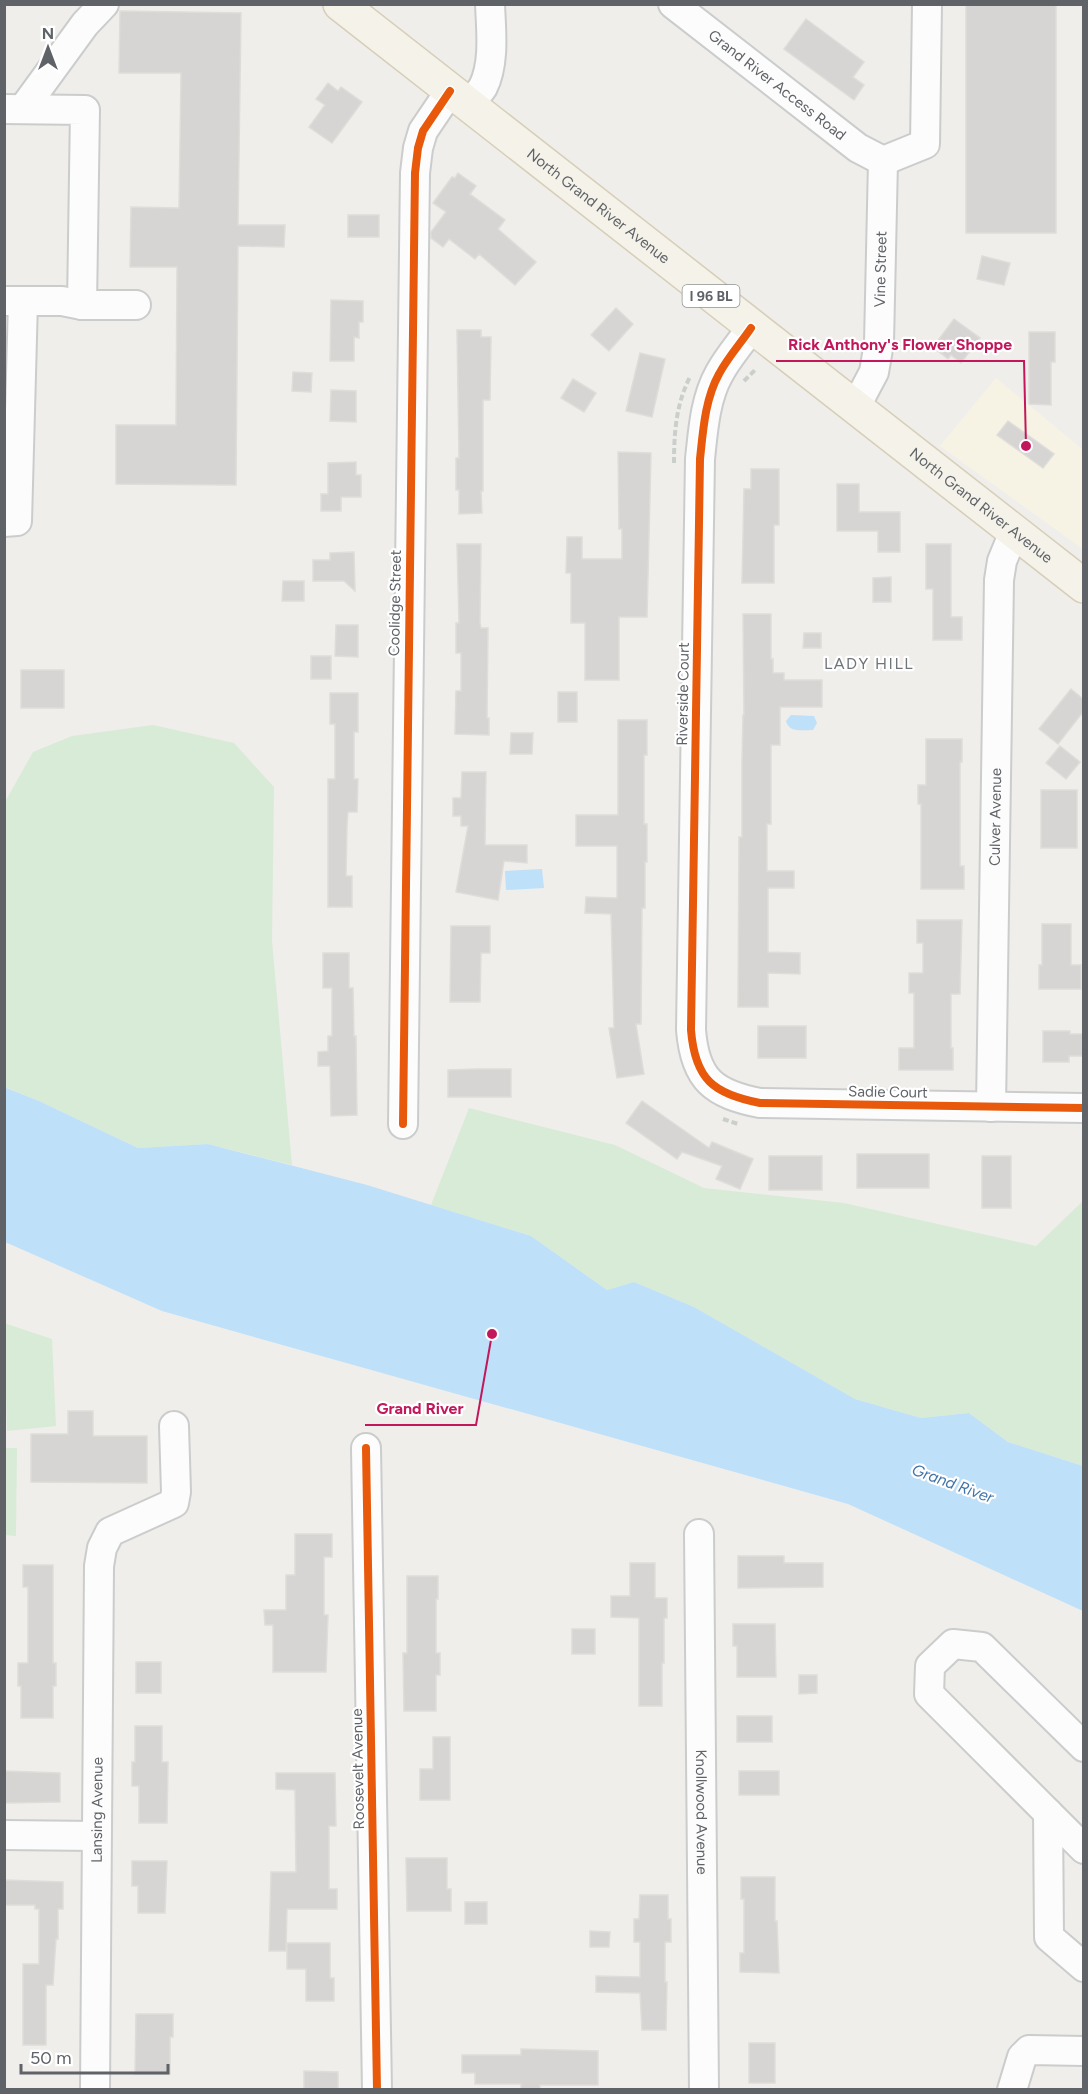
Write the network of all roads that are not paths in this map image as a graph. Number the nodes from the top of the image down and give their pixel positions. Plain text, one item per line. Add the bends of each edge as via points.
1 (104, 4) edge
2 (340, 4) edge
3 (490, 4) edge
4 (673, 4) edge
5 (927, 4) edge
6 (459, 99) junction
7 (14, 109) edge
8 (884, 161) junction
9 (14, 301) edge
10 (82, 305) junction
11 (136, 305) dead end
12 (751, 328) junction
13 (855, 408) junction
14 (11, 522) edge
15 (1014, 532) junction
16 (1083, 586) edge
17 (702, 1073) joint
18 (991, 1107) junction
19 (1083, 1108) edge
20 (403, 1124) dead end
21 (174, 1426) dead end
22 (366, 1448) dead end
23 (699, 1534) dead end
24 (1083, 1747) edge
25 (1048, 1813) junction
26 (4, 1835) edge
27 (96, 1836) junction
28 (1083, 1849) edge
29 (1083, 1967) edge
30 (1083, 2051) edge
31 (95, 2090) edge
32 (377, 2090) edge
33 (704, 2090) edge
34 (1012, 2090) edge

1 - 7 street
2 - 6 main road, North Grand River Avenue / I 96 BL
3 - 6 street, Coolidge Street via 489,70 483,87
4 - 8 street, Grand River Access Road via 858,148
5 - 8 street via 925,144
6 - 12 main road, North Grand River Avenue / I 96 BL
6 - 20 street, Coolidge Street via 423,131 415,173
7 - 10 street via 86,110
8 - 13 street, Vine Street via 879,343 874,372
9 - 10 street
9 - 14 street
10 - 11 street
12 - 13 main road, North Grand River Avenue / I 96 BL
12 - 17 street, Riverside Court via 719,375 708,404 700,459 691,1030 693,1050
13 - 15 main road, North Grand River Avenue / I 96 BL
15 - 16 main road, North Grand River Avenue / I 96 BL
15 - 18 street, Culver Avenue via 999,580
17 - 18 street, Sadie Court via 717,1090 736,1099 760,1103
18 - 19 street, Sadie Court
21 - 27 street, Lansing Avenue via 174,1503 110,1532 102,1548
22 - 32 street, Roosevelt Avenue
23 - 33 street, Knollwood Avenue
24 - 25 street via 982,1647 953,1644 930,1666 929,1694
25 - 28 street
25 - 29 street via 1049,1937
26 - 27 street
27 - 31 street, Lansing Avenue
30 - 34 street via 1029,2050 1022,2057

